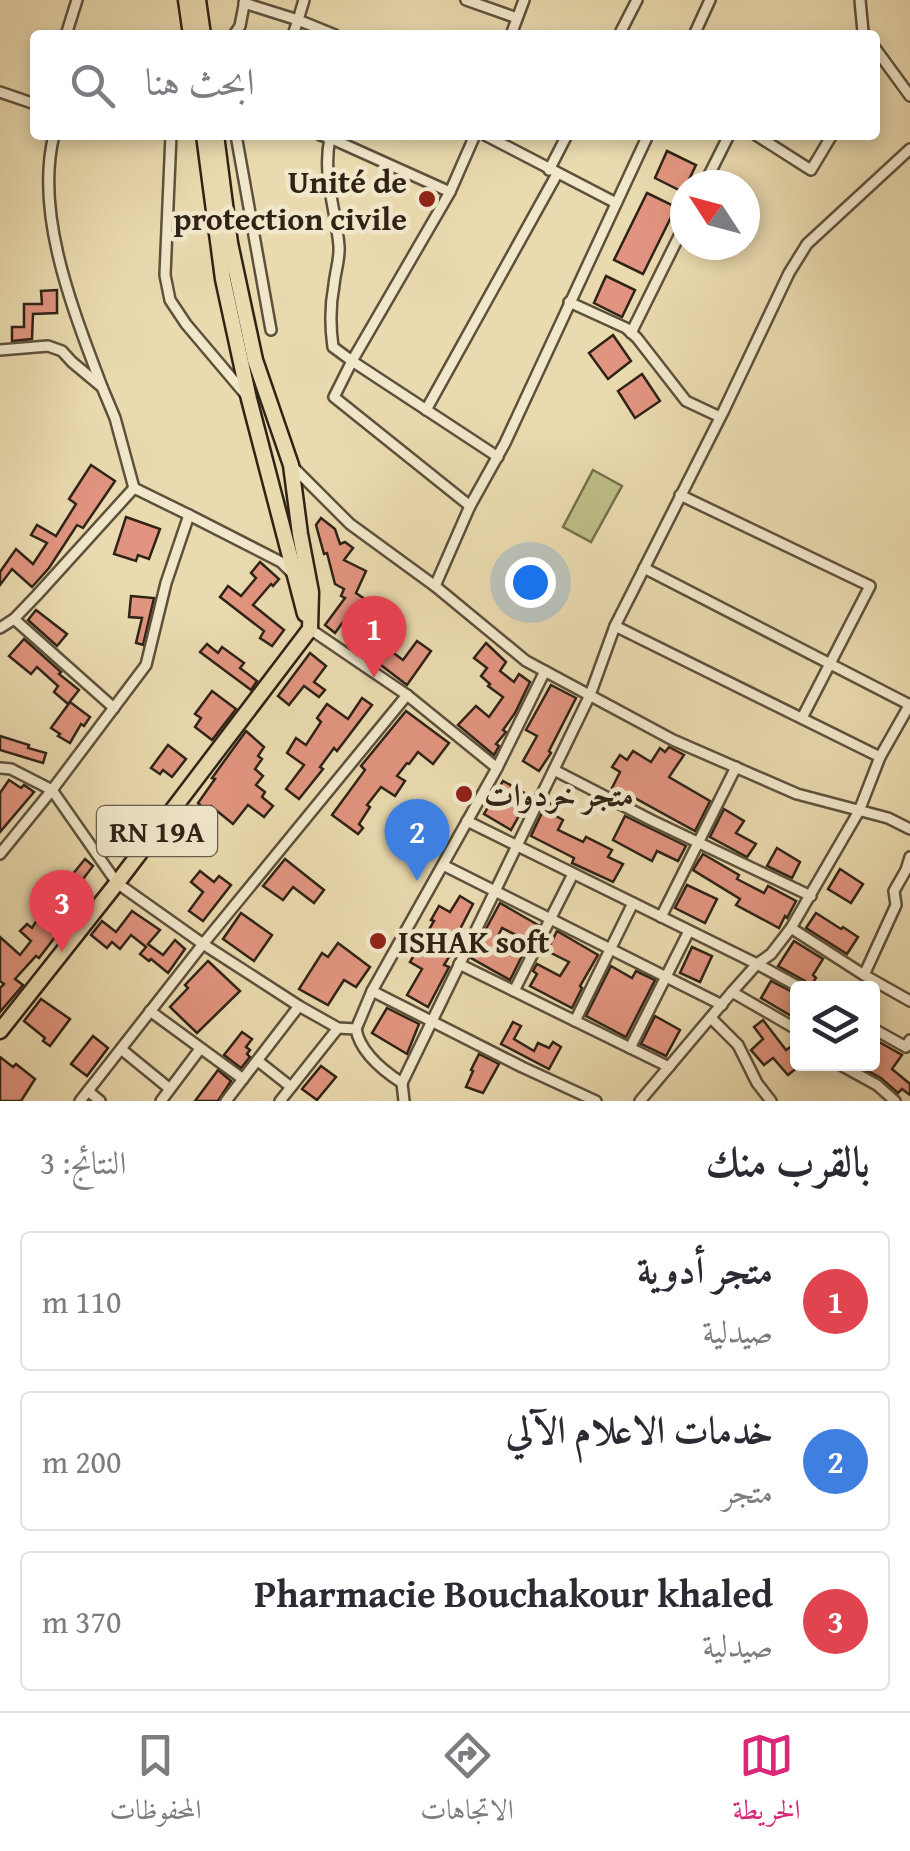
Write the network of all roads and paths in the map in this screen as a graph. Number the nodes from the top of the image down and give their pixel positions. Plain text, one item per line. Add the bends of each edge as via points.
1 (77, 0) edge
2 (186, 0) edge
3 (198, 0) edge
4 (304, 0) edge
5 (466, 0) edge
6 (524, 0) edge
7 (637, 0) edge
8 (692, 0) edge
9 (860, 0) edge
10 (244, 1) edge
11 (708, 3) edge
12 (517, 18) junction
13 (298, 20) junction
14 (68, 30) edge
15 (190, 30) edge
16 (202, 30) edge
17 (237, 30) edge
18 (295, 30) edge
19 (323, 30) edge
20 (513, 30) edge
21 (622, 30) edge
22 (696, 30) edge
23 (863, 30) edge
24 (880, 60) edge
25 (0, 92) edge
26 (910, 96) edge
27 (30, 102) edge
28 (53, 140) edge
29 (170, 140) edge
30 (205, 140) edge
31 (217, 140) edge
32 (237, 140) edge
33 (327, 140) edge
34 (336, 140) edge
35 (473, 140) edge
36 (494, 140) edge
37 (565, 140) edge
38 (646, 140) edge
39 (726, 140) edge
40 (764, 140) edge
41 (829, 140) edge
42 (909, 152) edge
43 (712, 170) edge
44 (553, 172) junction
45 (450, 192) junction
46 (616, 203) junction
47 (255, 240) junction
48 (230, 243) junction
49 (670, 254) edge
50 (569, 302) junction
51 (270, 330) dead end
52 (631, 333) junction
53 (0, 350) edge
54 (352, 361) junction
55 (102, 387) junction
56 (249, 399) junction
57 (426, 410) junction
58 (720, 418) junction
59 (498, 456) junction
60 (291, 466) junction
61 (134, 488) junction
62 (680, 495) junction
63 (470, 506) junction
64 (189, 515) junction
65 (644, 568) junction
66 (294, 574) junction
67 (436, 586) junction
68 (14, 619) junction
69 (615, 626) junction
70 (0, 628) edge
71 (310, 629) junction
72 (831, 664) junction
73 (545, 671) junction
74 (407, 695) junction
75 (590, 695) junction
76 (910, 705) edge
77 (114, 708) junction
78 (802, 718) junction
79 (880, 757) junction
80 (736, 767) junction
81 (0, 768) edge
82 (498, 768) junction
83 (554, 770) junction
84 (52, 790) junction
85 (860, 811) junction
86 (467, 822) junction
87 (910, 829) edge
88 (698, 843) junction
89 (516, 845) junction
90 (0, 854) edge
91 (910, 856) edge
92 (443, 864) junction
93 (574, 874) junction
94 (117, 884) junction
95 (494, 891) junction
96 (811, 896) junction
97 (633, 903) junction
98 (896, 905) junction
99 (910, 911) edge
100 (662, 917) junction
101 (550, 919) junction
102 (792, 928) junction
103 (689, 931) junction
104 (202, 944) junction
105 (610, 949) junction
106 (460, 964) junction
107 (757, 964) junction
108 (864, 975) junction
109 (666, 977) junction
110 (790, 982) edge
111 (514, 991) junction
112 (372, 992) junction
113 (732, 992) junction
114 (910, 1002) edge
115 (722, 1004) junction
116 (299, 1006) junction
117 (150, 1011) junction
118 (712, 1018) junction
119 (575, 1021) junction
120 (432, 1022) junction
121 (790, 1025) edge
122 (338, 1028) junction
123 (356, 1029) junction
124 (0, 1031) edge
125 (880, 1032) edge
126 (910, 1040) edge
127 (200, 1048) junction
128 (630, 1048) junction
129 (121, 1049) junction
130 (258, 1060) junction
131 (669, 1067) junction
132 (851, 1071) edge
133 (243, 1078) junction
134 (402, 1082) junction
135 (291, 1087) junction
136 (170, 1089) junction
137 (88, 1091) junction
138 (80, 1101) edge
139 (100, 1101) edge
140 (162, 1101) edge
141 (226, 1101) edge
142 (280, 1101) edge
143 (404, 1101) edge
144 (596, 1101) edge
145 (640, 1101) edge
146 (771, 1101) edge
147 (895, 1101) edge

1 - 14 street
2 - 15 main road
3 - 16 main road
4 - 13 street
5 - 12 street
6 - 12 street
7 - 21 street
8 - 11 street
9 - 23 street
10 - 13 street
10 - 17 street
11 - 22 street
12 - 20 street
13 - 18 street
13 - 19 street
24 - 26 street
25 - 27 street
28 - 55 street via 52,228
29 - 56 street via 170,300
30 - 56 main road via 223,279
31 - 48 main road
32 - 47 street
33 - 54 street via 339,250 331,336 333,347
34 - 45 street
35 - 45 street
36 - 44 street
37 - 44 street
38 - 46 street
39 - 43 street
40 - 41 street via 811,170
42 - 58 street via 807,244
44 - 46 street
44 - 57 street
45 - 54 street
46 - 50 street
47 - 48 street
47 - 51 street
48 - 60 main road via 255,360
49 - 52 street
50 - 52 street
50 - 59 street
52 - 58 street via 686,401
53 - 55 street via 62,351
54 - 57 street
54 - 63 street via 336,400
55 - 61 street
56 - 66 main road
57 - 59 street
58 - 62 street
59 - 63 street
60 - 67 street via 350,524
60 - 71 main road via 311,592
61 - 64 street
61 - 68 street
62 - 65 street
62 - 72 street via 870,586
63 - 67 street
64 - 66 street
64 - 77 street via 146,665
65 - 69 street
65 - 72 street
66 - 71 main road
67 - 73 street
68 - 70 street
68 - 77 street
69 - 75 street
69 - 78 street
71 - 74 street
71 - 94 main road, RN 19A
72 - 76 street
72 - 78 street
73 - 75 street
73 - 82 street
74 - 82 street
74 - 104 street
75 - 80 street
75 - 83 street
76 - 79 street
77 - 84 street
78 - 79 street
79 - 85 street
80 - 85 street via 797,794
80 - 88 street
81 - 84 street
82 - 86 street
83 - 88 street
83 - 89 street
84 - 90 street
84 - 94 street
85 - 87 street
85 - 96 street
86 - 89 street
86 - 92 street
88 - 96 street
88 - 100 street
89 - 93 street
89 - 95 street
91 - 98 street via 894,891
92 - 95 street
92 - 112 street
93 - 97 street
93 - 101 street
94 - 104 street
94 - 124 main road, RN 19A
95 - 101 street
95 - 106 street
96 - 102 street
97 - 100 street
97 - 105 street
98 - 99 street
98 - 108 street
100 - 103 street
101 - 105 street
101 - 111 street
102 - 107 street
102 - 108 street
103 - 107 street
103 - 109 street
104 - 116 street
104 - 117 street
105 - 109 street
105 - 119 street
106 - 111 street
106 - 120 street
107 - 110 street
107 - 113 street
108 - 114 street
109 - 115 street
109 - 128 street
111 - 119 street
112 - 120 street
112 - 123 street
113 - 115 street
113 - 121 street
115 - 118 street
116 - 122 street
116 - 130 street
117 - 127 street
117 - 129 street
118 - 131 street
118 - 146 street via 738,1045
119 - 128 street
120 - 134 street
120 - 144 street
122 - 123 street
122 - 135 street
123 - 134 street via 358,1042
125 - 126 street via 906,1046
127 - 133 street
127 - 136 street
128 - 131 street
129 - 136 street
129 - 137 street
130 - 133 street
130 - 135 street
131 - 145 street
132 - 147 street
133 - 141 street
134 - 143 street
135 - 142 street
136 - 140 street
137 - 138 street
137 - 139 street

